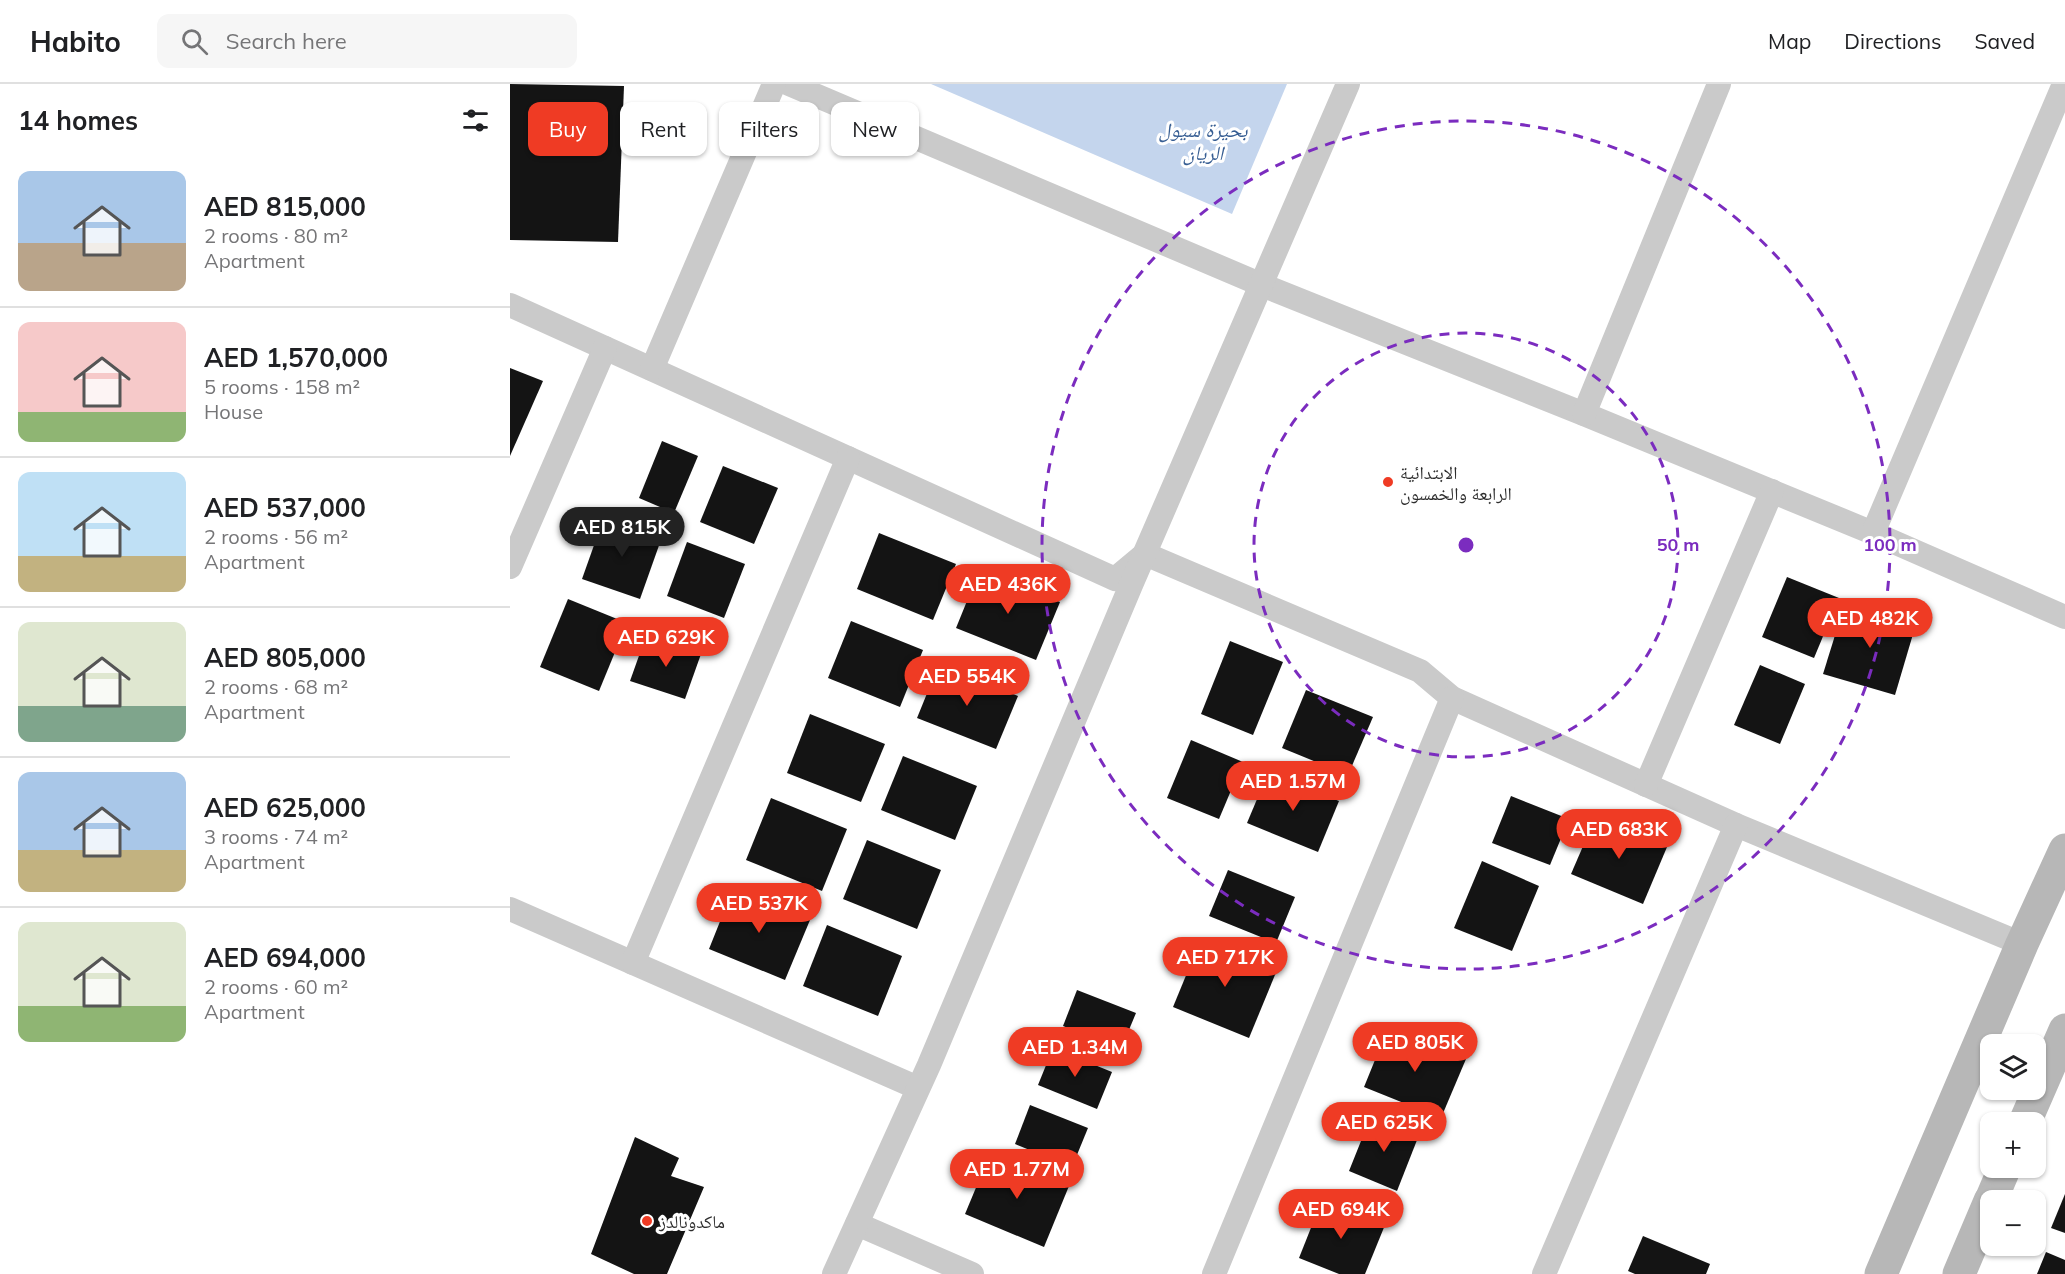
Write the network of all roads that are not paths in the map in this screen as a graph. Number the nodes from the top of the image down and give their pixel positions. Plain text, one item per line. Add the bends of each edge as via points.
1 (774, 84) edge
2 (789, 84) edge
3 (1348, 84) edge
4 (1719, 84) edge
5 (2064, 84) edge
6 (1262, 285) junction
7 (510, 305) edge
8 (604, 348) junction
9 (652, 369) junction
10 (1584, 414) junction
11 (848, 458) junction
12 (1772, 491) junction
13 (1873, 533) junction
14 (1145, 554) junction
15 (510, 567) edge
16 (2065, 617) edge
17 (1452, 698) junction
18 (1646, 785) junction
19 (1736, 825) junction
20 (2065, 850) edge
21 (510, 909) edge
22 (2022, 944) junction
23 (633, 963) junction
24 (2065, 1030) edge
25 (918, 1088) junction
26 (2029, 1112) edge
27 (856, 1224) junction
28 (1980, 1226) edge
29 (834, 1274) edge
30 (972, 1274) edge
31 (1214, 1274) edge
32 (1544, 1274) edge
33 (1881, 1274) edge
34 (1959, 1274) edge

1 - 9 street
2 - 6 street
3 - 6 street
4 - 10 street
5 - 13 street
6 - 10 street
6 - 14 street
7 - 8 street
8 - 9 street
8 - 15 street
9 - 11 street
10 - 12 street
11 - 14 street via 1115,579
11 - 23 street
12 - 13 street
12 - 18 street
13 - 16 street
14 - 17 street via 1420,671
14 - 25 street
17 - 18 street
17 - 31 street
18 - 19 street
19 - 22 street
19 - 32 street
20 - 22 street
21 - 23 street
22 - 33 street
23 - 25 street
24 - 26 street
25 - 27 street
27 - 29 street
27 - 30 street
28 - 34 street

